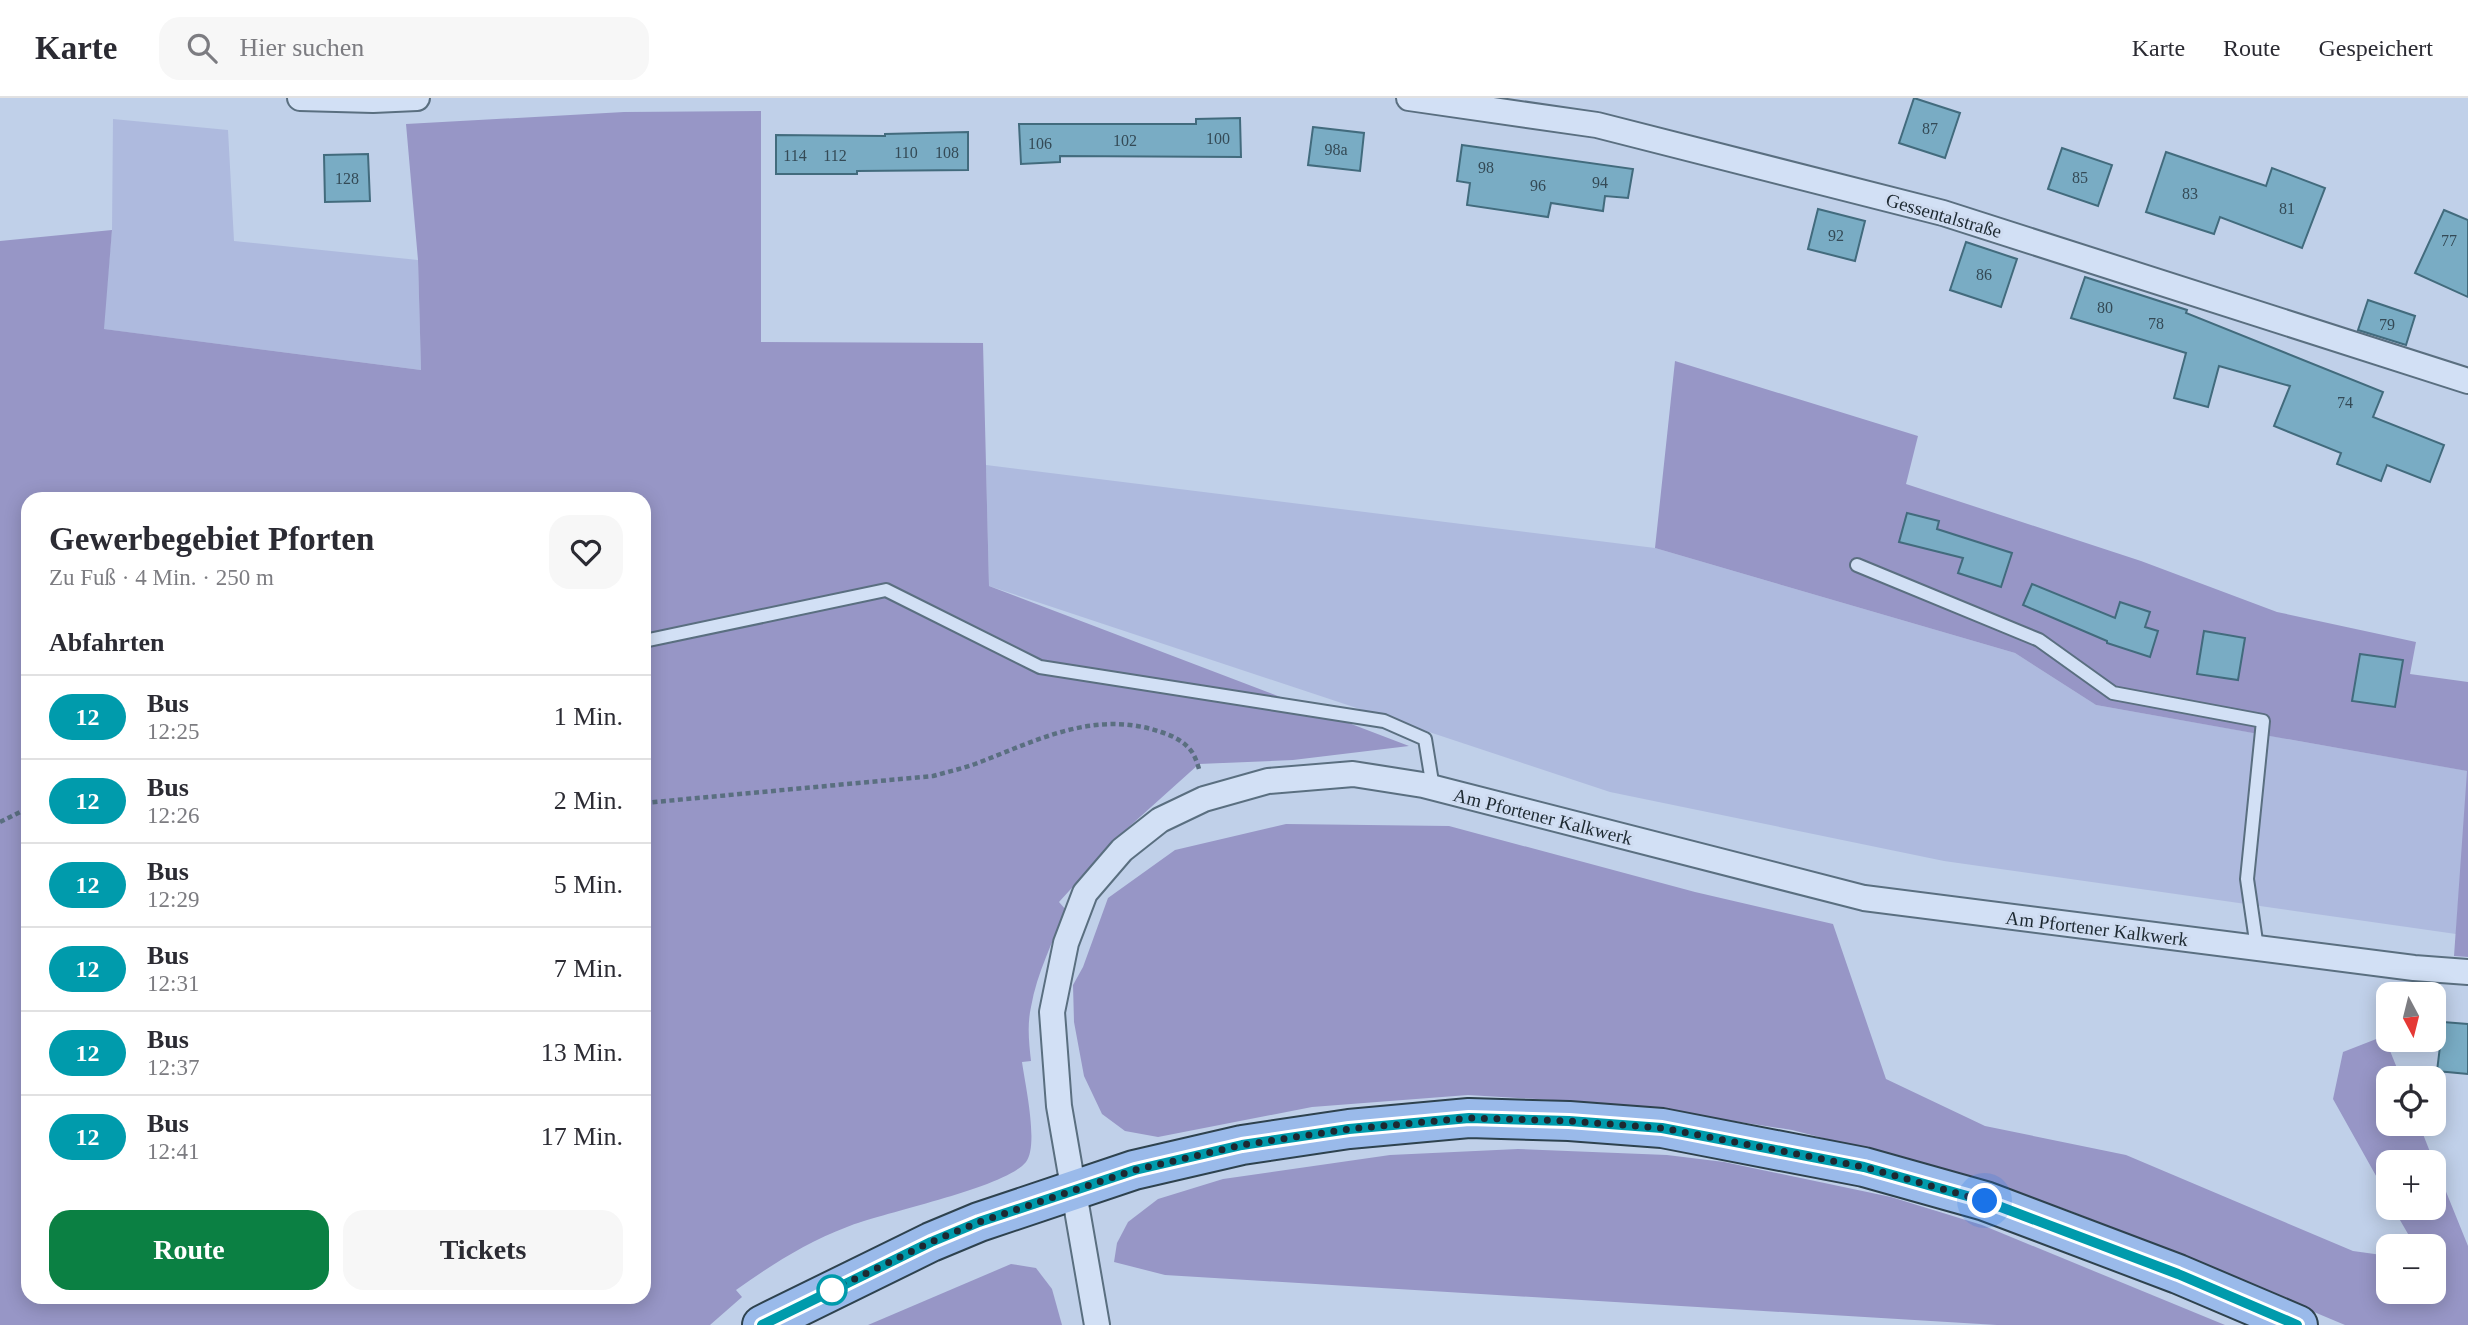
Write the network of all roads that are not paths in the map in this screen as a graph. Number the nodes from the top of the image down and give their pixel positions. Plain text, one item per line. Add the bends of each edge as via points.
1 (300, 98) edge
2 (417, 98) edge
3 (1409, 98) edge
4 (2468, 381) edge
5 (1857, 565) dead end
6 (651, 640) edge
7 (1433, 788) junction
8 (2257, 948) junction
9 (2468, 972) edge
10 (1073, 1189) junction
11 (762, 1325) edge
12 (1097, 1325) edge
13 (2298, 1325) edge

1 - 2 street
3 - 4 street, Gessentalstraße via 1597,125 1943,213
5 - 8 lane via 2039,640 2113,693 2263,720 2247,879
6 - 7 lane via 886,590 1040,667 1384,721 1425,739
7 - 8 street, Am Pfortener Kalkwerk via 1864,898
7 - 10 street, Am Pfortener Kalkwerk via 1353,774 1268,781 1204,799 1160,820 1122,850 1085,894 1066,943 1052,1012 1059,1106
8 - 9 street, Am Pfortener Kalkwerk
10 - 11 main road via 931,1242
10 - 12 street, Am Pfortener Kalkwerk
10 - 13 main road via 1242,1145 1349,1129 1469,1118 1662,1128 1864,1167 1985,1201

